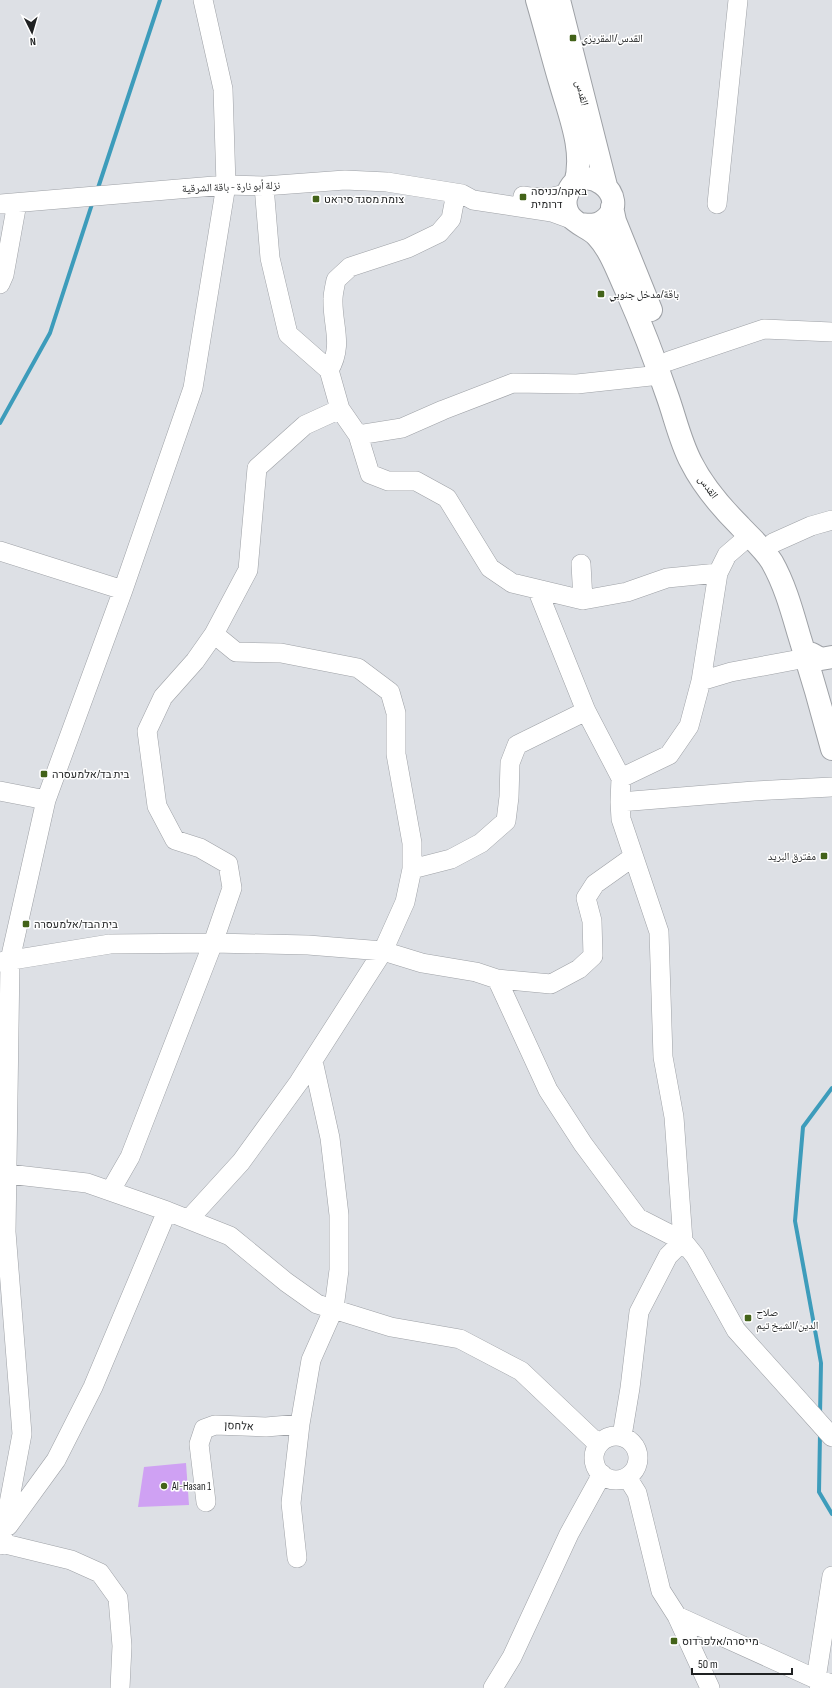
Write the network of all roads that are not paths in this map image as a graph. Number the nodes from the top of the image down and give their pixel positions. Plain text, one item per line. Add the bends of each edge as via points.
1 (203, 0) edge
2 (537, 0) edge
3 (738, 0) edge
4 (563, 5) edge
5 (226, 185) junction
6 (264, 186) junction
7 (606, 186) junction
8 (571, 188) junction
9 (459, 193) junction
10 (9, 203) edge
11 (717, 204) dead end
12 (612, 208) junction
13 (578, 222) junction
14 (0, 284) edge
15 (832, 332) edge
16 (664, 368) junction
17 (329, 370) junction
18 (340, 409) junction
19 (358, 435) junction
20 (832, 520) edge
21 (749, 536) junction
22 (774, 543) junction
23 (0, 551) edge
24 (581, 564) dead end
25 (718, 573) junction
26 (536, 589) junction
27 (123, 590) junction
28 (583, 600) junction
29 (214, 634) junction
30 (820, 658) edge
31 (701, 681) junction
32 (832, 697) edge
33 (586, 711) junction
34 (832, 749) edge
35 (622, 778) junction
36 (832, 787) edge
37 (0, 791) edge
38 (46, 800) junction
39 (620, 802) junction
40 (633, 857) junction
41 (412, 869) junction
42 (212, 942) junction
43 (383, 951) junction
44 (5, 961) edge
45 (497, 979) junction
46 (313, 1061) junction
47 (8, 1174) junction
48 (111, 1190) junction
49 (167, 1211) junction
50 (189, 1219) junction
51 (682, 1241) junction
52 (334, 1308) junction
53 (300, 1424) junction
54 (622, 1436) junction
55 (832, 1437) edge
56 (598, 1444) junction
57 (602, 1474) junction
58 (627, 1477) junction
59 (206, 1502) dead end
60 (2, 1539) edge
61 (297, 1558) dead end
62 (832, 1576) edge
63 (677, 1616) junction
64 (823, 1684) edge
65 (120, 1688) edge
66 (493, 1688) edge
67 (710, 1688) edge

1 - 5 street via 223,89
2 - 8 main road, القدس via 574,133 578,174
3 - 11 street
4 - 7 main road, القدس
5 - 6 street, نزلة أبو نارة - باقة الشرقية
5 - 10 street, نزلة أبو نارة - باقة الشرقية
5 - 27 street via 193,388
6 - 9 street, نزلة أبو نارة - باقة الشرقية via 345,180 387,182
6 - 17 street via 270,258 288,334
7 - 8 main road via 598,180 584,179
7 - 12 main road via 612,197
8 - 9 street, نزلة أبو نارة - باقة الشرقية via 557,197 550,198 474,190
8 - 13 main road via 566,207 569,214
9 - 13 street, نزلة أبو نارة - باقة الشرقية via 473,200 552,212
9 - 17 street via 451,219 439,233 408,248 350,267 336,280 333,299 337,335 335,360
10 - 14 street via 4,275
12 - 13 main road via 603,221 589,226
12 - 16 main road, القدس via 656,324
13 - 16 main road, القدس via 597,235 612,260
15 - 16 street via 764,329
16 - 19 street via 577,384 513,383 402,428
16 - 21 main road, القدس via 691,461 712,495
16 - 22 main road, القدس via 703,454 727,491
17 - 18 street
18 - 19 street
18 - 29 street via 305,425 257,468 248,570
19 - 26 street via 370,474 388,481 416,481 447,498 490,568 512,584
20 - 22 street via 811,526
21 - 25 street via 727,555
21 - 30 main road, القدس via 766,553 779,575
22 - 30 main road, القدس via 792,571
23 - 27 street
24 - 28 street
25 - 28 street via 667,578 627,592
25 - 31 street
26 - 28 street
26 - 33 street
27 - 38 street
29 - 41 street via 236,652 281,653 358,668 390,692 396,713 396,754 412,843
29 - 42 street via 195,661 163,697 147,731 156,806 175,840 200,848 228,864 232,888
30 - 31 street via 731,672
30 - 32 main road, القدس
30 - 34 main road, القدس
31 - 35 street via 689,726 669,754
33 - 35 street
33 - 41 street via 518,745 510,763 506,821 481,844 451,859
35 - 39 street
36 - 39 street
37 - 38 street
38 - 44 street
39 - 40 street via 621,819
40 - 45 street via 595,884 586,898 592,921 593,956 579,969 551,984
40 - 51 street via 659,932 663,1057 674,1117
41 - 43 street via 405,902
42 - 43 street via 308,945
42 - 44 street via 110,944
42 - 48 street via 130,1156
43 - 45 street via 422,963 476,972
43 - 46 street
44 - 47 street
45 - 51 street via 548,1090 583,1144 638,1218
46 - 50 street via 241,1162
46 - 52 street via 330,1138 339,1215 339,1270
47 - 48 street via 88,1183
47 - 60 street via 6,1232 22,1434
48 - 49 street
49 - 50 street
49 - 60 street via 93,1387 56,1460
50 - 52 street via 230,1236 317,1304
51 - 54 street via 668,1256 639,1312
51 - 55 street via 695,1256 736,1330
52 - 53 street via 311,1360
52 - 56 street via 391,1327 467,1342 521,1371
53 - 59 street, אלחסן via 266,1427 215,1425 204,1429 199,1444
53 - 61 street via 291,1503
54 - 56 street via 607,1437
54 - 58 street via 634,1444 637,1451 637,1466
56 - 57 street via 594,1460
57 - 58 street via 613,1480
57 - 66 street via 569,1534 512,1657
58 - 63 street via 637,1493 661,1591
60 - 65 street via 71,1560 100,1573 118,1598 122,1646
62 - 64 street
63 - 64 street
63 - 67 street

